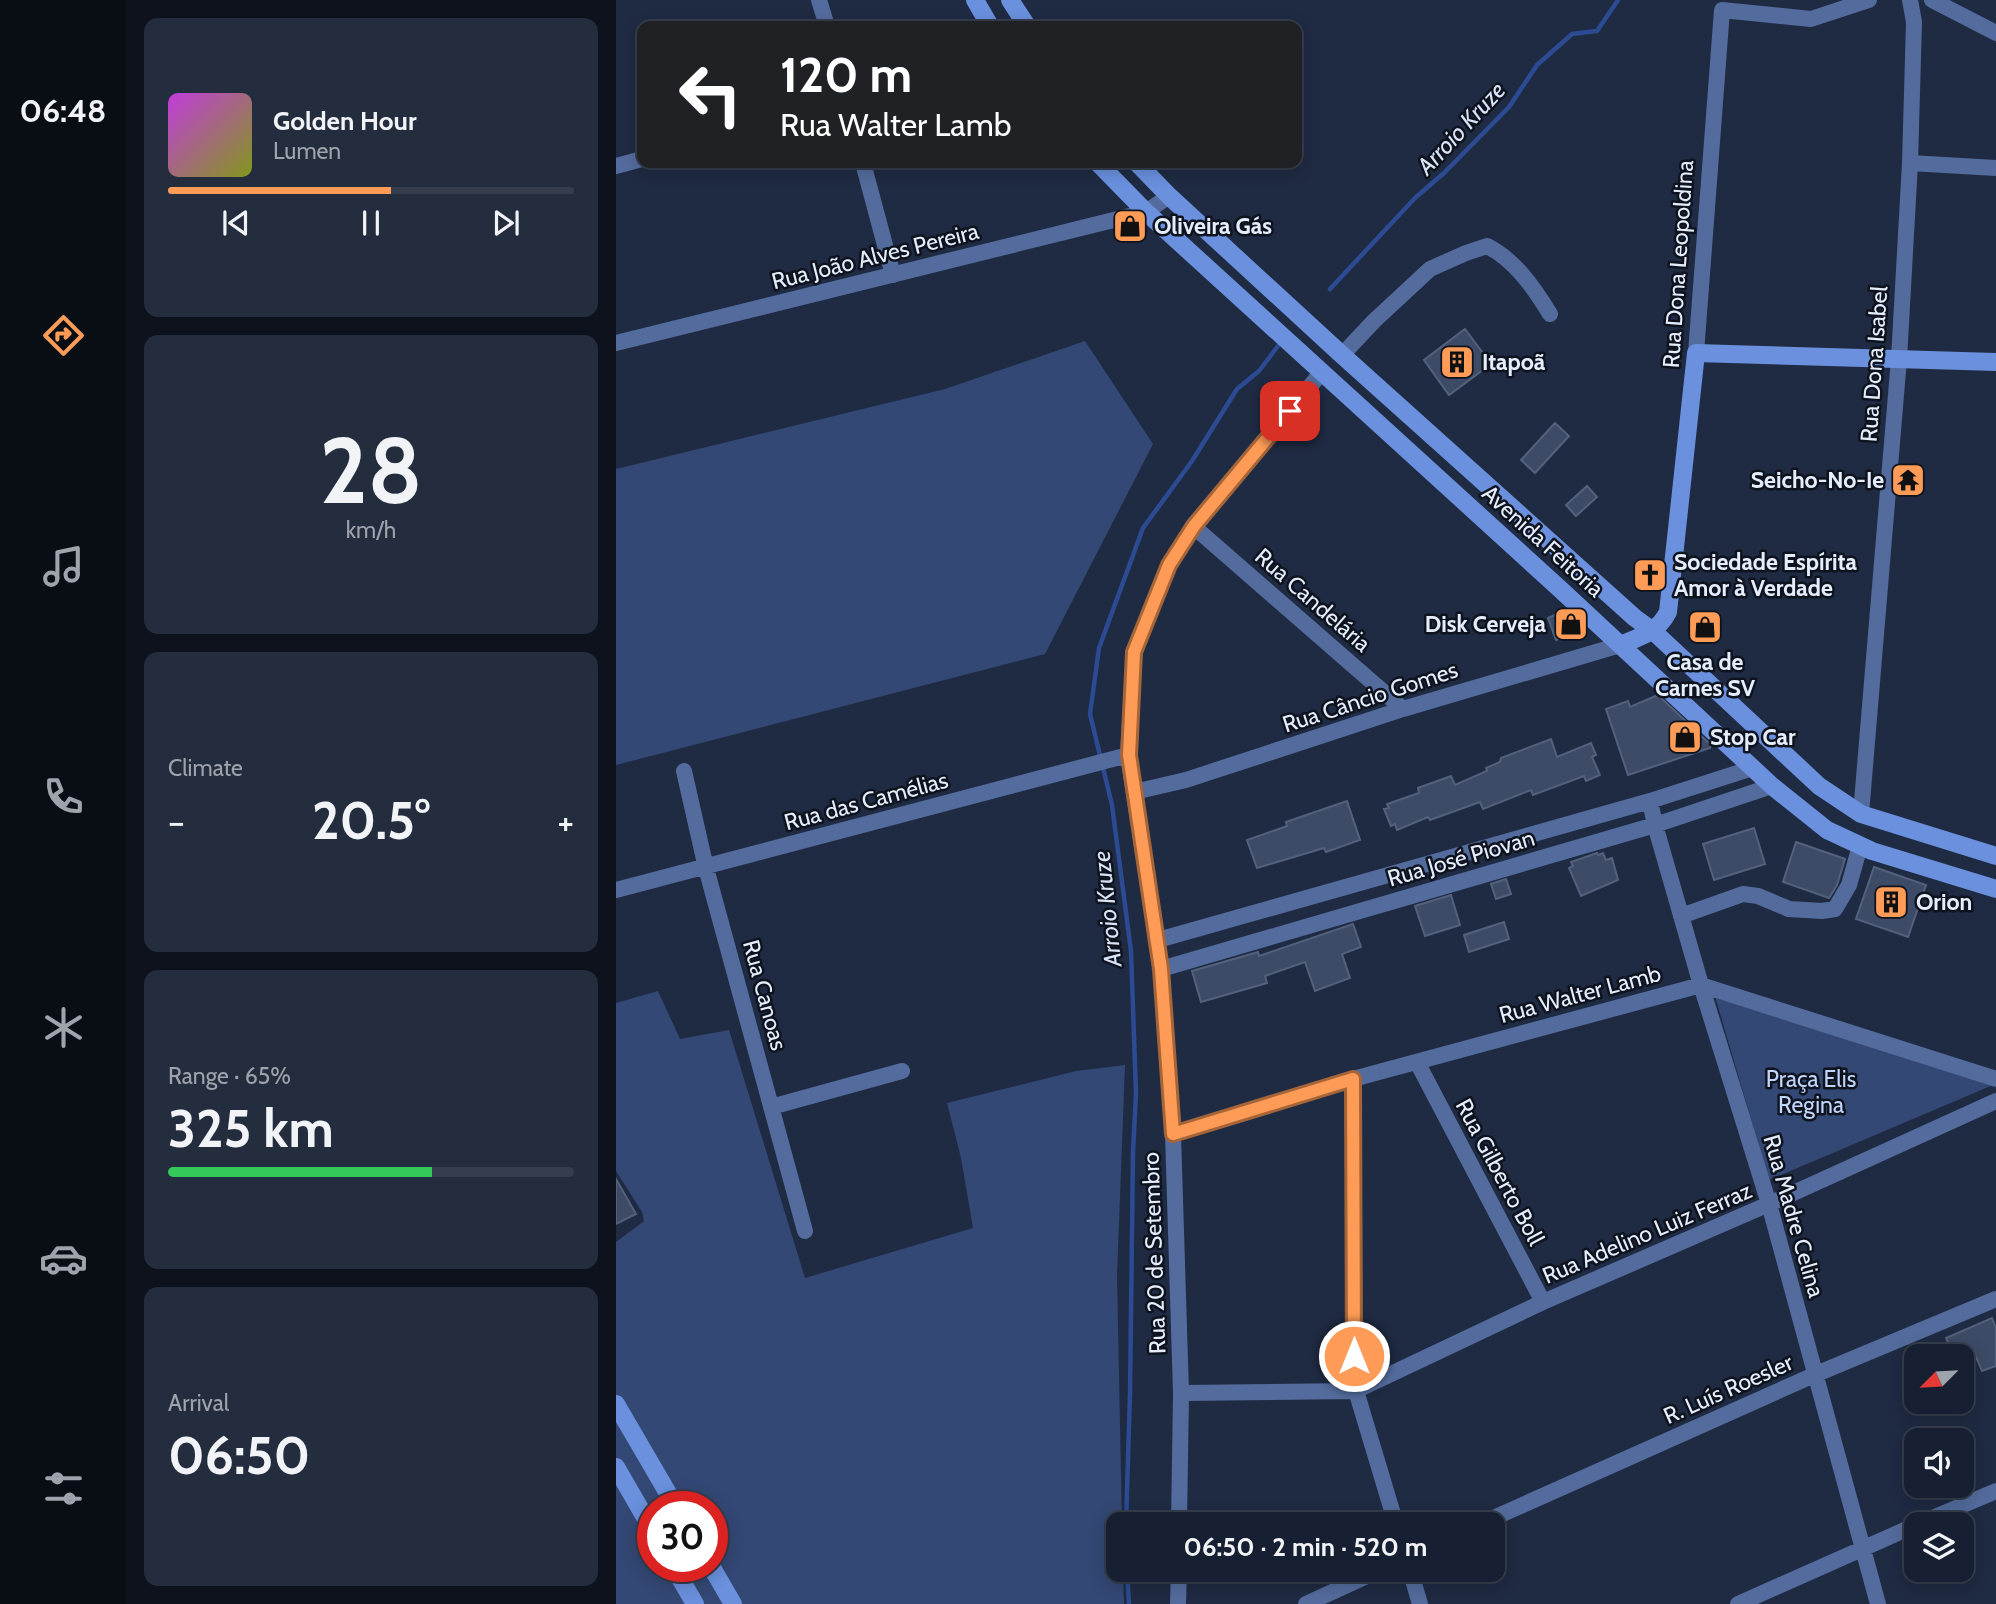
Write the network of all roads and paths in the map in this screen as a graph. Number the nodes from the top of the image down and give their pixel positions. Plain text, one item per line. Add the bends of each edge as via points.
1 (819, 0) edge
2 (975, 0) edge
3 (1010, 0) edge
4 (1869, 0) edge
5 (1910, 0) edge
6 (1932, 0) edge
7 (825, 21) edge
8 (987, 21) edge
9 (1024, 21) edge
10 (1996, 33) edge
11 (637, 160) edge
12 (1910, 163) junction
13 (616, 166) edge
14 (864, 168) edge
15 (1103, 168) edge
16 (1143, 168) edge
17 (1996, 168) edge
18 (1169, 196) junction
19 (1146, 212) junction
20 (893, 275) junction
21 (1550, 314) dead end
22 (1329, 341) junction
23 (616, 343) edge
24 (1696, 354) junction
25 (1342, 355) junction
26 (1899, 359) junction
27 (1996, 362) edge
28 (1316, 366) junction
29 (1194, 526) junction
30 (1653, 631) junction
31 (1620, 645) junction
32 (1403, 709) junction
33 (1129, 755) junction
34 (1753, 768) junction
35 (684, 771) dead end
36 (1772, 786) junction
37 (1134, 792) junction
38 (1650, 801) junction
39 (1861, 814) junction
40 (1655, 825) junction
41 (1860, 846) junction
42 (1996, 856) edge
43 (706, 868) junction
44 (1996, 889) edge
45 (616, 890) edge
46 (1681, 916) junction
47 (1158, 940) junction
48 (1161, 969) junction
49 (1701, 985) junction
50 (1417, 1062) junction
51 (902, 1071) dead end
52 (1353, 1079) junction
53 (1996, 1079) edge
54 (1996, 1101) edge
55 (771, 1107) junction
56 (1173, 1134) junction
57 (1769, 1204) junction
58 (805, 1231) dead end
59 (1996, 1299) edge
60 (1543, 1302) junction
61 (1814, 1375) junction
62 (1355, 1391) junction
63 (1181, 1393) junction
64 (616, 1404) edge
65 (616, 1467) edge
66 (667, 1491) edge
67 (1996, 1491) edge
68 (637, 1503) edge
69 (1179, 1512) edge
70 (1392, 1512) edge
71 (1947, 1512) edge
72 (1505, 1513) edge
73 (1904, 1531) edge
74 (1863, 1548) junction
75 (682, 1582) edge
76 (720, 1582) edge
77 (1179, 1582) edge
78 (1354, 1582) edge
79 (1414, 1582) edge
80 (695, 1604) edge
81 (733, 1604) edge
82 (1178, 1604) edge
83 (1306, 1604) edge
84 (1420, 1604) edge
85 (1738, 1604) edge
86 (1878, 1604) edge

1 - 7 street
2 - 8 main road
3 - 9 main road
4 - 24 street, Rua Dona Leopoldina via 1811,19 1722,10
5 - 12 street, Rua Dona Isabel via 1914,22
6 - 10 street
11 - 13 street
12 - 17 street
12 - 26 street, Rua Dona Isabel
14 - 20 street
15 - 19 main road, Avenida Feitoria
16 - 18 main road, Avenida Feitoria
18 - 19 street
18 - 22 main road, Avenida Feitoria
19 - 20 street, Rua João Alves Pereira
19 - 28 main road, Avenida Feitoria
20 - 23 street, Rua João Alves Pereira
21 - 25 street via 1504,255 1488,246 1430,269
22 - 25 main road, Avenida Feitoria
22 - 28 main road
24 - 26 main road
24 - 30 main road, Rua Dona Leopoldina via 1668,612
25 - 30 main road, Avenida Feitoria
26 - 27 main road
26 - 39 street, Rua Dona Isabel
28 - 29 street, Rua 20 de Setembro
28 - 31 main road, Avenida Feitoria
29 - 32 street, Rua Candelária
29 - 33 street, Rua 20 de Setembro via 1169,565 1134,652
30 - 31 main road
30 - 39 main road, Avenida Feitoria via 1819,786
31 - 32 street, Rua Câncio Gomes
31 - 34 main road, Avenida Feitoria
32 - 37 street, Rua Câncio Gomes via 1186,780
33 - 37 street, Rua 20 de Setembro
33 - 43 street, Rua das Camélias
34 - 36 main road, Avenida Feitoria
34 - 38 street, Rua José Piovan
35 - 43 street, Rua Canoas
36 - 40 street, Rua José Piovan
36 - 41 main road, Avenida Feitoria via 1827,830
37 - 47 street, Rua 20 de Setembro
38 - 40 street, Rua Madre Celina
38 - 47 street, Rua José Piovan
39 - 42 main road, Avenida Feitoria
40 - 46 street, Rua Madre Celina
40 - 48 street, Rua José Piovan
41 - 44 main road, Avenida Feitoria
41 - 46 street via 1849,885 1835,909 1789,909 1743,894
43 - 45 street, Rua das Camélias
43 - 55 street, Rua Canoas
46 - 49 street, Rua Madre Celina
47 - 48 street, Rua 20 de Setembro
48 - 56 street, Rua 20 de Setembro
49 - 50 street, Rua Walter Lamb
49 - 53 street
49 - 57 street, Rua Madre Celina
50 - 52 street, Rua Walter Lamb
50 - 60 street, Rua Gilberto Boll
51 - 55 street
52 - 56 street, Rua Walter Lamb
52 - 62 street
54 - 57 street, Rua Adelino Luiz Ferraz
55 - 58 street, Rua Canoas
56 - 63 street, Rua 20 de Setembro
57 - 60 street, Rua Adelino Luiz Ferraz
57 - 61 street, Rua Madre Celina
59 - 61 street, R. Luís Roesler
60 - 62 street, Rua Adelino Luiz Ferraz
61 - 72 street, R. Luís Roesler
61 - 74 street, Rua Madre Celina
62 - 63 street
62 - 70 street
63 - 69 street, Rua 20 de Setembro
64 - 66 main road
65 - 68 main road
67 - 71 street
73 - 74 street
74 - 85 street
74 - 86 street, Rua Madre Celina
75 - 80 main road
76 - 81 main road
77 - 82 street
78 - 83 street
79 - 84 street

